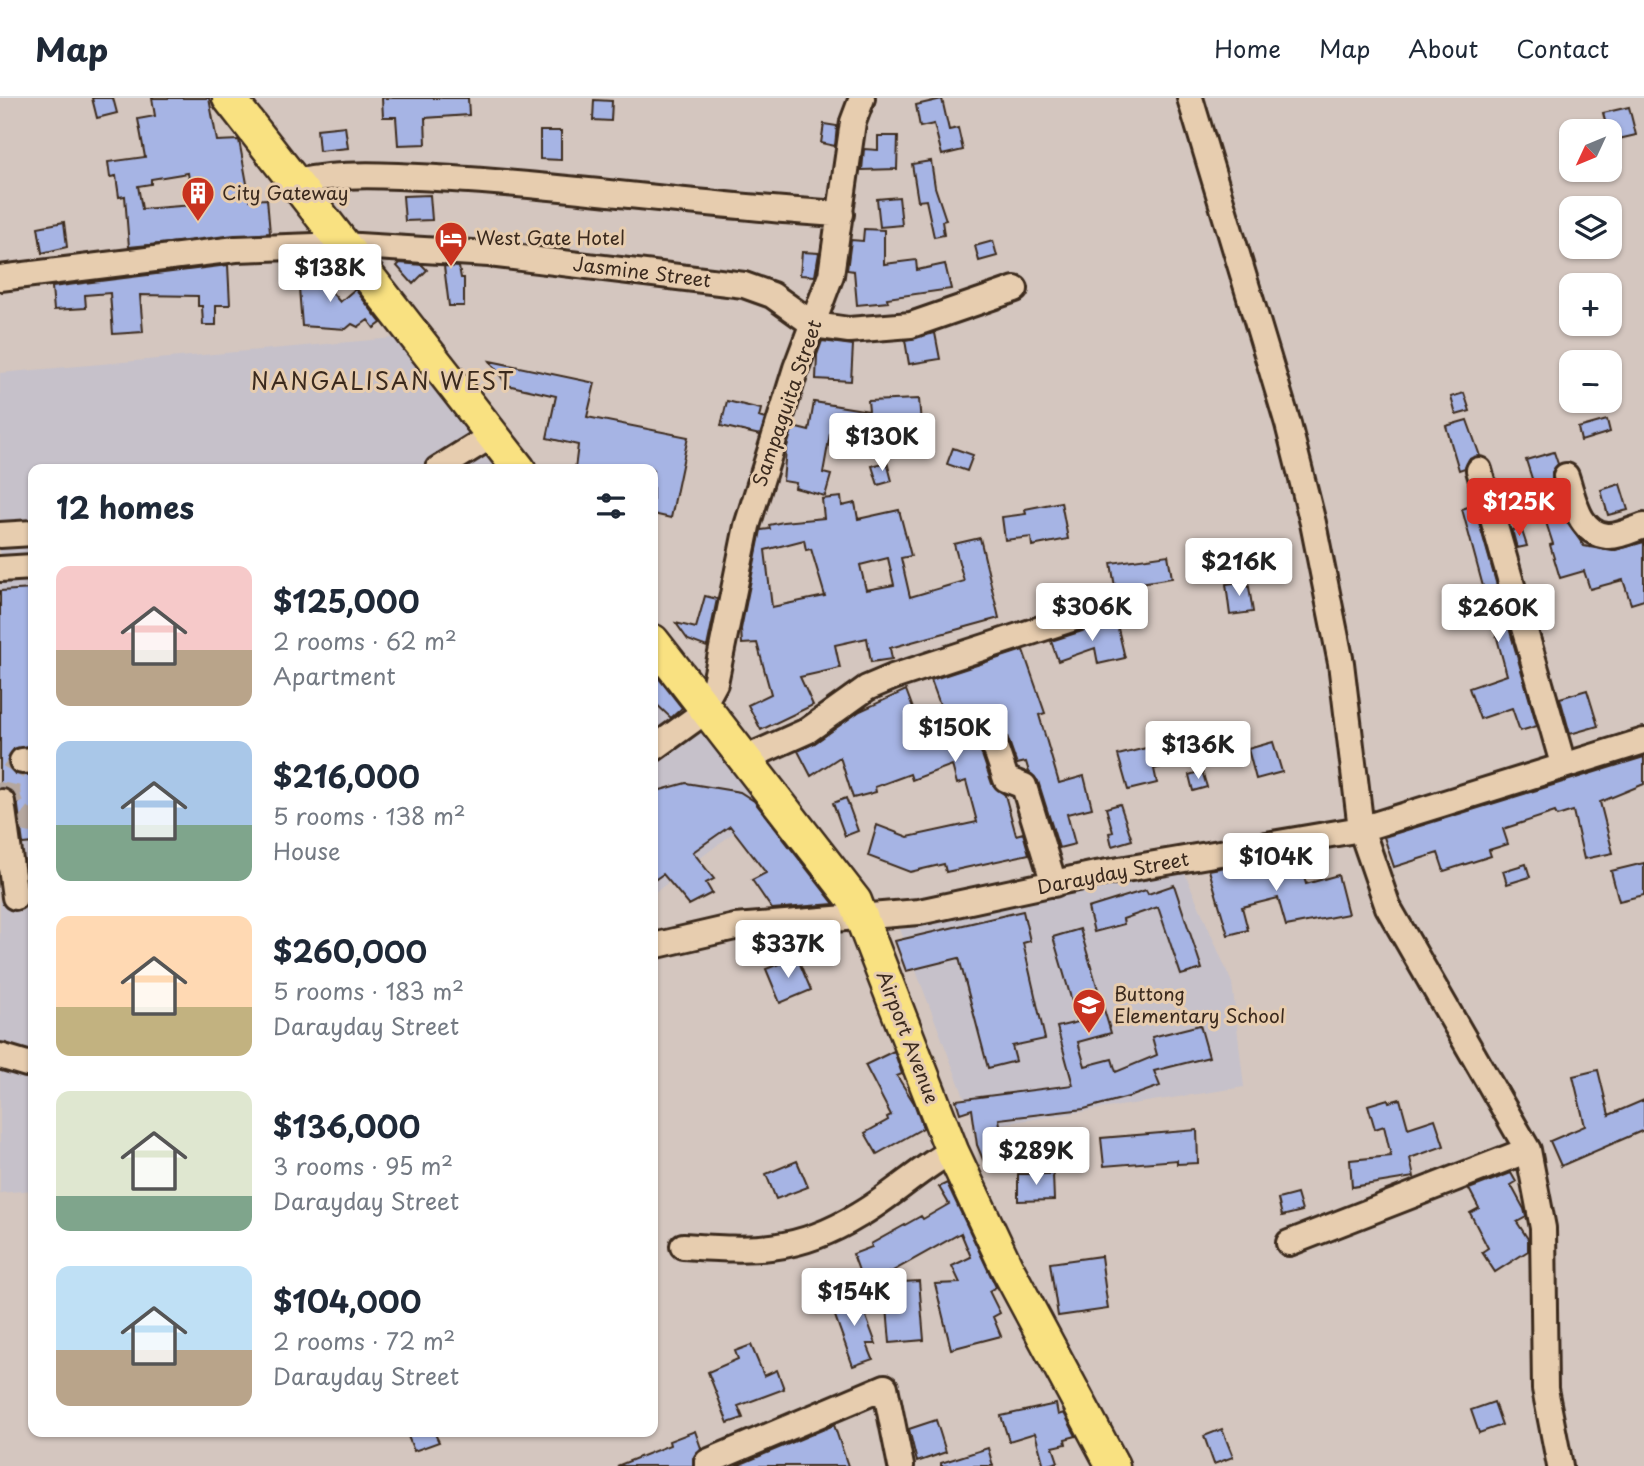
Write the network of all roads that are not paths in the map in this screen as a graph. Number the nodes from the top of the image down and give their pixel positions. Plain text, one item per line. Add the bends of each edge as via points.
1 (229, 98) edge
2 (862, 98) edge
3 (1190, 98) edge
4 (294, 182) junction
5 (841, 214) junction
6 (342, 245) junction
7 (0, 278) edge
8 (1015, 289) dead end
9 (814, 325) junction
10 (491, 436) junction
11 (446, 464) edge
12 (515, 464) edge
13 (1479, 470) dead end
14 (1566, 477) dead end
15 (1644, 526) edge
16 (28, 533) edge
17 (0, 535) edge
18 (28, 567) edge
19 (0, 569) edge
20 (1102, 609) dead end
21 (658, 647) edge
22 (705, 708) junction
23 (992, 738) dead end
24 (1644, 741) edge
25 (658, 744) edge
26 (744, 759) junction
27 (1563, 764) junction
28 (2, 802) dead end
29 (1361, 829) junction
30 (0, 842) edge
31 (1054, 884) junction
32 (14, 897) edge
33 (862, 916) junction
34 (658, 945) edge
35 (0, 1056) edge
36 (27, 1064) dead end
37 (1528, 1150) junction
38 (952, 1151) junction
39 (1289, 1243) dead end
40 (683, 1247) dead end
41 (709, 1466) edge
42 (901, 1466) edge
43 (1113, 1466) edge
44 (1560, 1466) edge

1 - 4 main road
2 - 5 street, Sampaguita Street via 853,122
3 - 29 street via 1316,536 1341,663
4 - 5 street via 315,177 396,176
4 - 6 main road
5 - 9 street, Sampaguita Street via 831,275
6 - 7 street, Jasmine Street via 236,249
6 - 9 street, Jasmine Street via 489,254 744,285 772,295
6 - 10 main road
8 - 9 street, Jasmine Street via 911,325 849,330
9 - 22 street, Sampaguita Street via 747,526 715,683
10 - 11 street
10 - 12 main road
13 - 27 street
14 - 15 street via 1582,522 1595,531 1608,536
16 - 17 street
18 - 19 street
20 - 26 street via 893,677 867,688 807,731
21 - 22 main road, Airport Avenue
22 - 25 street
22 - 26 main road, Airport Avenue
23 - 31 street via 1006,779 1024,786
24 - 27 street, Darayday Street
26 - 33 main road, Airport Avenue via 844,886
27 - 29 street, Darayday Street
28 - 32 street
29 - 31 street, Darayday Street
29 - 37 street via 1388,906
30 - 32 street
31 - 33 street, Darayday Street via 919,912
33 - 34 street, Darayday Street via 735,927
33 - 38 main road, Airport Avenue
35 - 36 street
37 - 39 street
37 - 44 street via 1543,1228 1545,1389
38 - 40 street via 860,1215 789,1247 743,1251
38 - 43 main road, Airport Avenue via 1006,1266
41 - 42 street via 707,1462 885,1387

